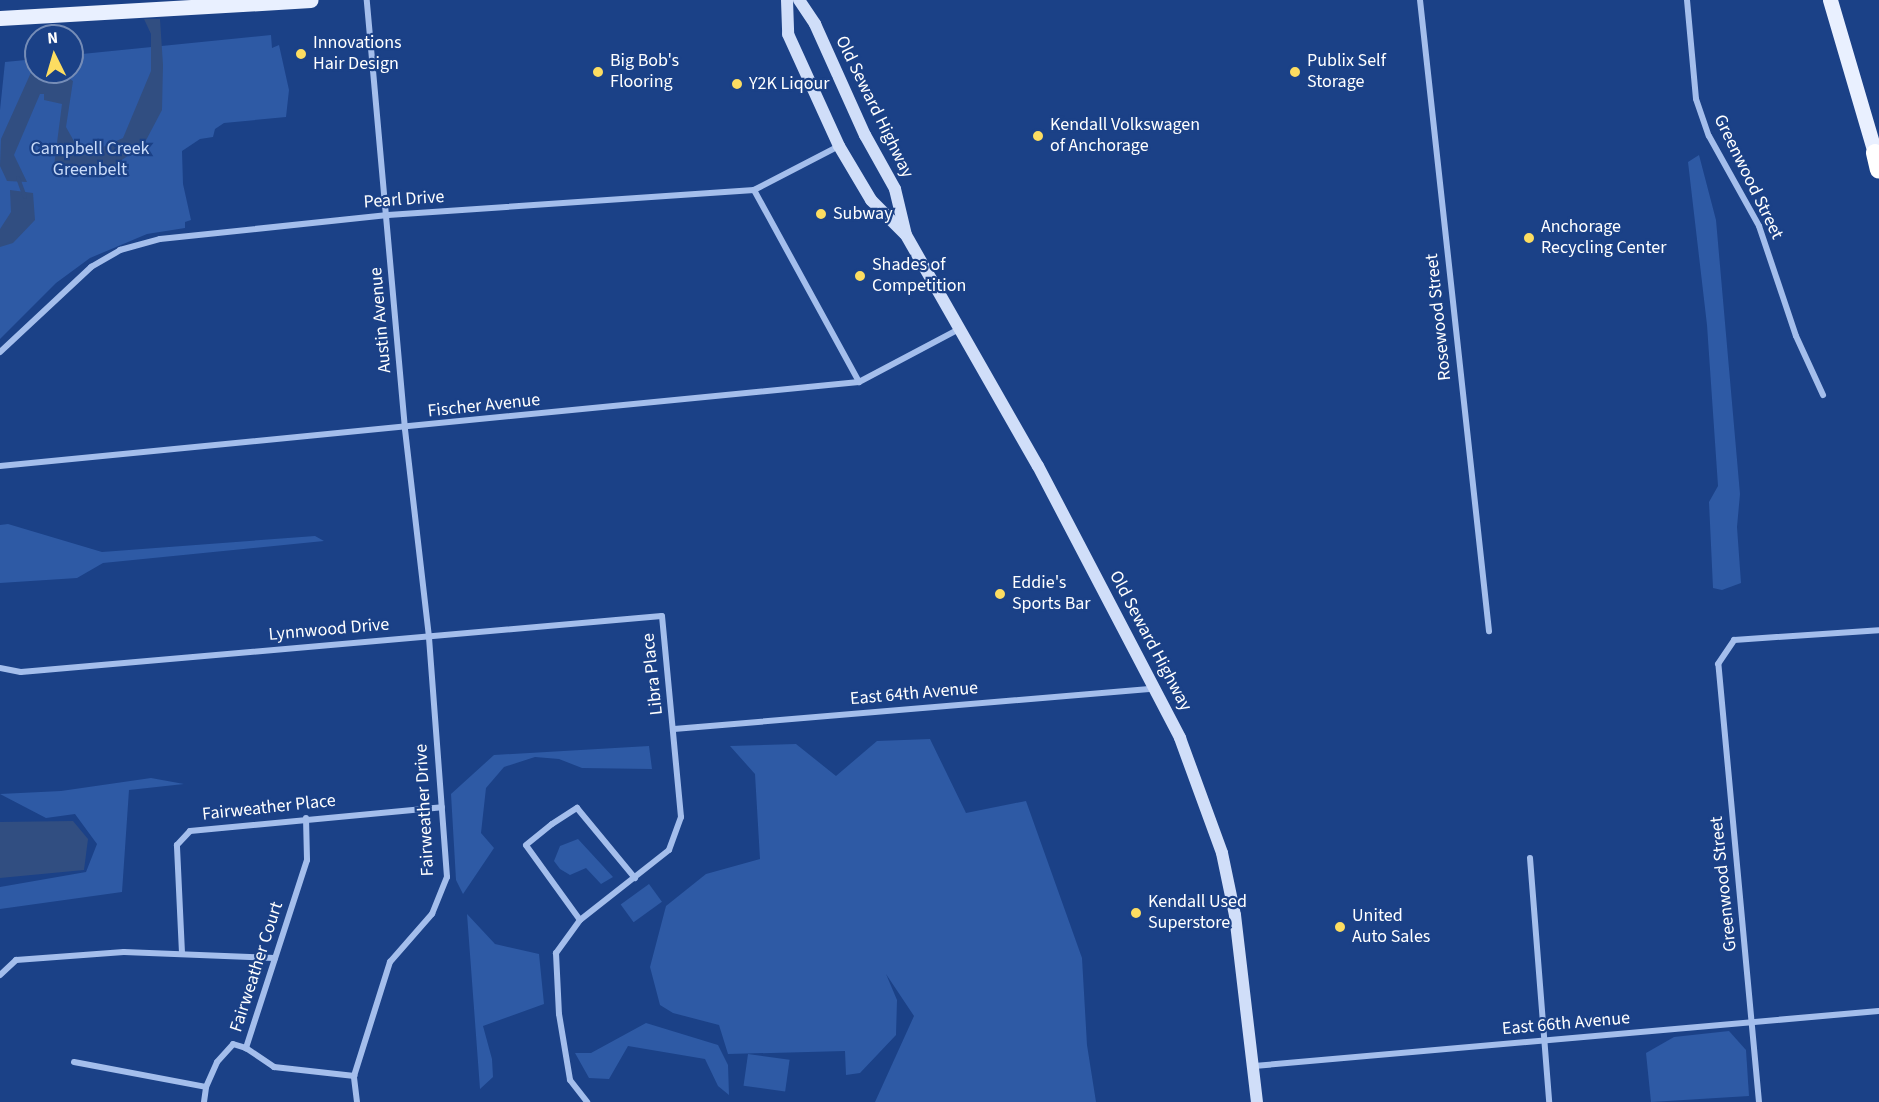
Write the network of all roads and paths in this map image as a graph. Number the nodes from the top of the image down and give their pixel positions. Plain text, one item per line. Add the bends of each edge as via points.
1 (310, 0) edge
2 (367, 0) edge
3 (787, 0) edge
4 (798, 0) edge
5 (1420, 0) edge
6 (1687, 0) edge
7 (1830, 0) edge
8 (0, 18) edge
9 (839, 146) junction
10 (1877, 161) edge
11 (754, 190) junction
12 (388, 215) junction
13 (906, 235) junction
14 (959, 329) junction
15 (0, 352) edge
16 (859, 382) junction
17 (1823, 395) dead end
18 (405, 429) junction
19 (0, 466) edge
20 (662, 616) joint
21 (1879, 630) edge
22 (1489, 631) dead end
23 (429, 637) junction
24 (0, 668) edge
25 (1156, 689) junction
26 (674, 729) junction
27 (442, 807) junction
28 (306, 818) junction
29 (1530, 858) dead end
30 (635, 878) junction
31 (580, 920) junction
32 (182, 953) junction
33 (275, 958) junction
34 (0, 975) edge
35 (1879, 1011) edge
36 (1753, 1024) junction
37 (1543, 1041) junction
38 (246, 1048) junction
39 (74, 1062) dead end
40 (1254, 1066) junction
41 (354, 1076) junction
42 (206, 1087) junction
43 (204, 1102) edge
44 (357, 1102) edge
45 (586, 1102) edge
46 (1257, 1102) edge
47 (1549, 1102) edge
48 (1759, 1102) edge

1 - 8 main road
2 - 12 street, Austin Avenue
3 - 9 main road, Old Seward Highway via 788,34
4 - 13 main road, Old Seward Highway via 815,24 865,135 895,189
5 - 22 street, Rosewood Street
6 - 17 street, Greenwood Street via 1696,99 1709,136 1759,226 1796,336
7 - 10 main road
9 - 11 street, Pearl Drive
9 - 13 main road, Old Seward Highway via 871,200
11 - 12 street, Pearl Drive
11 - 16 street
12 - 15 street, Pearl Drive via 160,239 120,250 91,267
12 - 18 street, Austin Avenue
13 - 14 main road, Old Seward Highway
14 - 16 street, Fischer Avenue
14 - 25 main road, Old Seward Highway via 1038,466
16 - 18 street, Fischer Avenue
18 - 19 street, Fischer Avenue
18 - 23 street, Austin Avenue
20 - 23 street, Lynnwood Drive
20 - 26 street, Libra Place
21 - 36 street, Greenwood Street via 1734,640 1718,664
23 - 24 street, Lynnwood Drive via 21,672
23 - 27 street, Fairweather Drive
25 - 26 street, East 64th Avenue
25 - 40 main road, Old Seward Highway via 1184,746 1222,853 1245,971
26 - 30 street, Libra Place via 681,817 669,850
27 - 28 street, Fairweather Place
27 - 41 street, Fairweather Drive via 447,877 432,914 390,962
28 - 32 street, Fairweather Place via 190,831 183,838 177,845
28 - 33 street, Fairweather Court via 307,860
29 - 37 street
30 - 31 street, Libra Place
30 - 31 street via 578,808 552,824 526,845
31 - 45 street, Libra Place via 556,952 559,1014 570,1080
32 - 33 street
32 - 34 street via 124,952 16,960
33 - 38 street, Fairweather Court
35 - 36 street, East 66th Avenue
36 - 37 street, East 66th Avenue
36 - 48 street, Greenwood Street
37 - 40 street, East 66th Avenue
37 - 47 street
38 - 41 street, Fairweather Court via 274,1067
38 - 42 street via 233,1044 218,1062
39 - 42 street
40 - 46 main road, Old Seward Highway
41 - 44 street, Fairweather Drive
42 - 43 street

